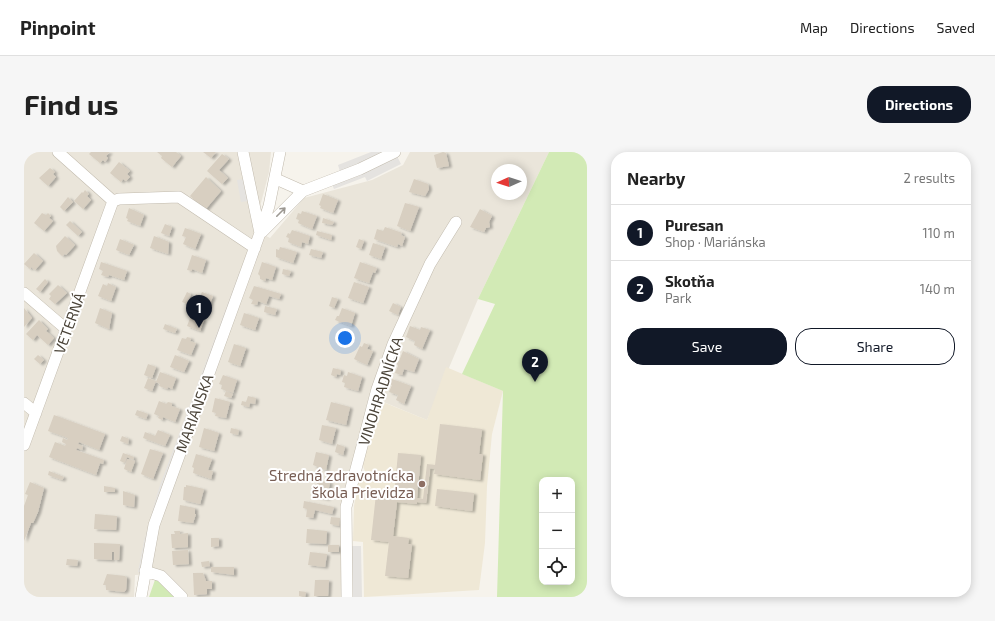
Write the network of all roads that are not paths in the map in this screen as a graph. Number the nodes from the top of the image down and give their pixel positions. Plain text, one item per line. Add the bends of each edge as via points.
1 (58, 152) edge
2 (243, 152) edge
3 (280, 152) edge
4 (395, 152) edge
5 (276, 179) junction
6 (303, 191) junction
7 (113, 201) junction
8 (456, 222) dead end
9 (260, 233) junction
10 (254, 248) junction
11 (24, 293) edge
12 (66, 329) junction
13 (24, 403) edge
14 (36, 413) junction
15 (24, 445) edge
16 (145, 571) junction
17 (141, 597) edge
18 (182, 597) edge
19 (347, 597) edge

1 - 7 street
2 - 9 street
3 - 5 street, MARIÁNSKA
4 - 6 street
5 - 6 street
5 - 9 street, MARIÁNSKA
9 -> 6 street
7 - 10 street via 179,197
7 - 12 street, VETERNÁ
8 - 19 street, VINOHRADNÍCKA via 430,264 393,344 377,388 346,507
9 - 10 street, MARIÁNSKA
10 - 16 street, MARIÁNSKA via 154,525
11 - 12 street
12 - 14 street, VETERNÁ
13 - 14 street
14 - 15 street, VETERNÁ
16 - 17 street, MARIÁNSKA
16 - 18 street via 161,576

